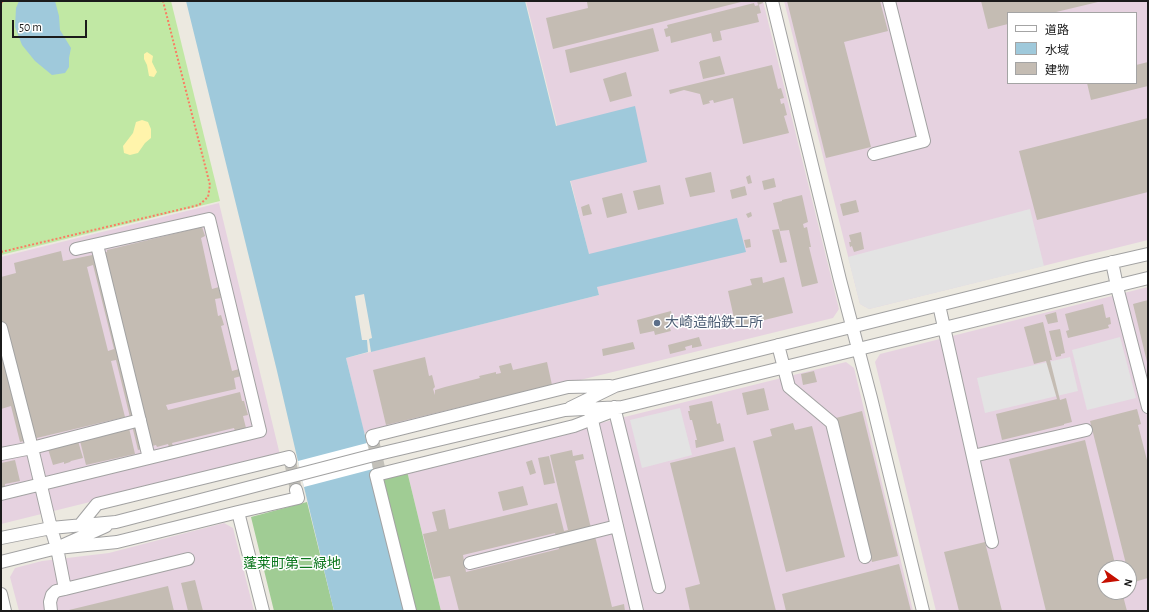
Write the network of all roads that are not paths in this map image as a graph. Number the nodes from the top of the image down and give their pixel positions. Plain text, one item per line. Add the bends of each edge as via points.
1 (772, 1) edge
2 (888, 1) edge
3 (874, 154) dead end
4 (97, 245) junction
5 (76, 250) dead end
6 (1148, 254) edge
7 (1112, 262) junction
8 (1148, 278) edge
9 (1117, 286) junction
10 (938, 305) junction
11 (852, 326) junction
12 (1, 328) edge
13 (944, 328) junction
14 (778, 345) junction
15 (858, 349) junction
16 (784, 368) junction
17 (615, 386) junction
18 (1148, 407) edge
19 (617, 408) junction
20 (590, 409) junction
21 (140, 420) junction
22 (1086, 430) dead end
23 (373, 440) dead end
24 (32, 448) junction
25 (1, 454) edge
26 (973, 456) junction
27 (149, 458) junction
28 (290, 461) dead end
29 (41, 485) junction
30 (296, 490) dead end
31 (1, 494) edge
32 (238, 512) junction
33 (116, 522) junction
34 (80, 525) junction
35 (617, 526) junction
36 (51, 528) junction
37 (1, 538) edge
38 (992, 542) dead end
39 (57, 548) junction
40 (865, 557) dead end
41 (188, 559) dead end
42 (1, 562) edge
43 (470, 564) dead end
44 (659, 587) dead end
45 (65, 589) junction
46 (1, 594) edge
47 (5, 611) edge
48 (51, 611) edge
49 (263, 611) edge
50 (410, 611) edge
51 (637, 611) edge
52 (923, 611) edge

1 - 11 street
2 - 3 street via 924,141
4 - 5 street
4 - 21 street
4 - 27 street via 209,219 260,431
6 - 7 street
7 - 9 street
7 - 10 street
8 - 9 street
9 - 13 street
9 - 18 street
10 - 11 street
10 - 13 street
11 - 14 street
11 - 15 street
12 - 24 street
13 - 15 street
13 - 26 street
14 - 16 street
14 - 17 street
15 - 16 street
15 - 52 street
16 - 19 street
16 - 40 street via 789,387 832,423
17 - 20 street
17 - 23 street via 568,387 372,436
19 - 20 street
19 - 44 street
20 - 33 street via 565,410 370,456
20 - 35 street
20 - 50 street via 574,426 380,471 376,475
21 - 24 street
21 - 27 street
22 - 26 street
24 - 25 street
24 - 29 street
26 - 38 street
27 - 29 street
28 - 34 street via 289,457 97,504
29 - 31 street
29 - 36 street
30 - 32 street via 298,498
32 - 39 street via 117,542
32 - 49 street
33 - 34 street
33 - 39 street
34 - 36 street
35 - 43 street
35 - 51 street
36 - 37 street
36 - 39 street
39 - 42 street
39 - 45 street
41 - 45 street
45 - 48 street via 52,595
46 - 47 street

